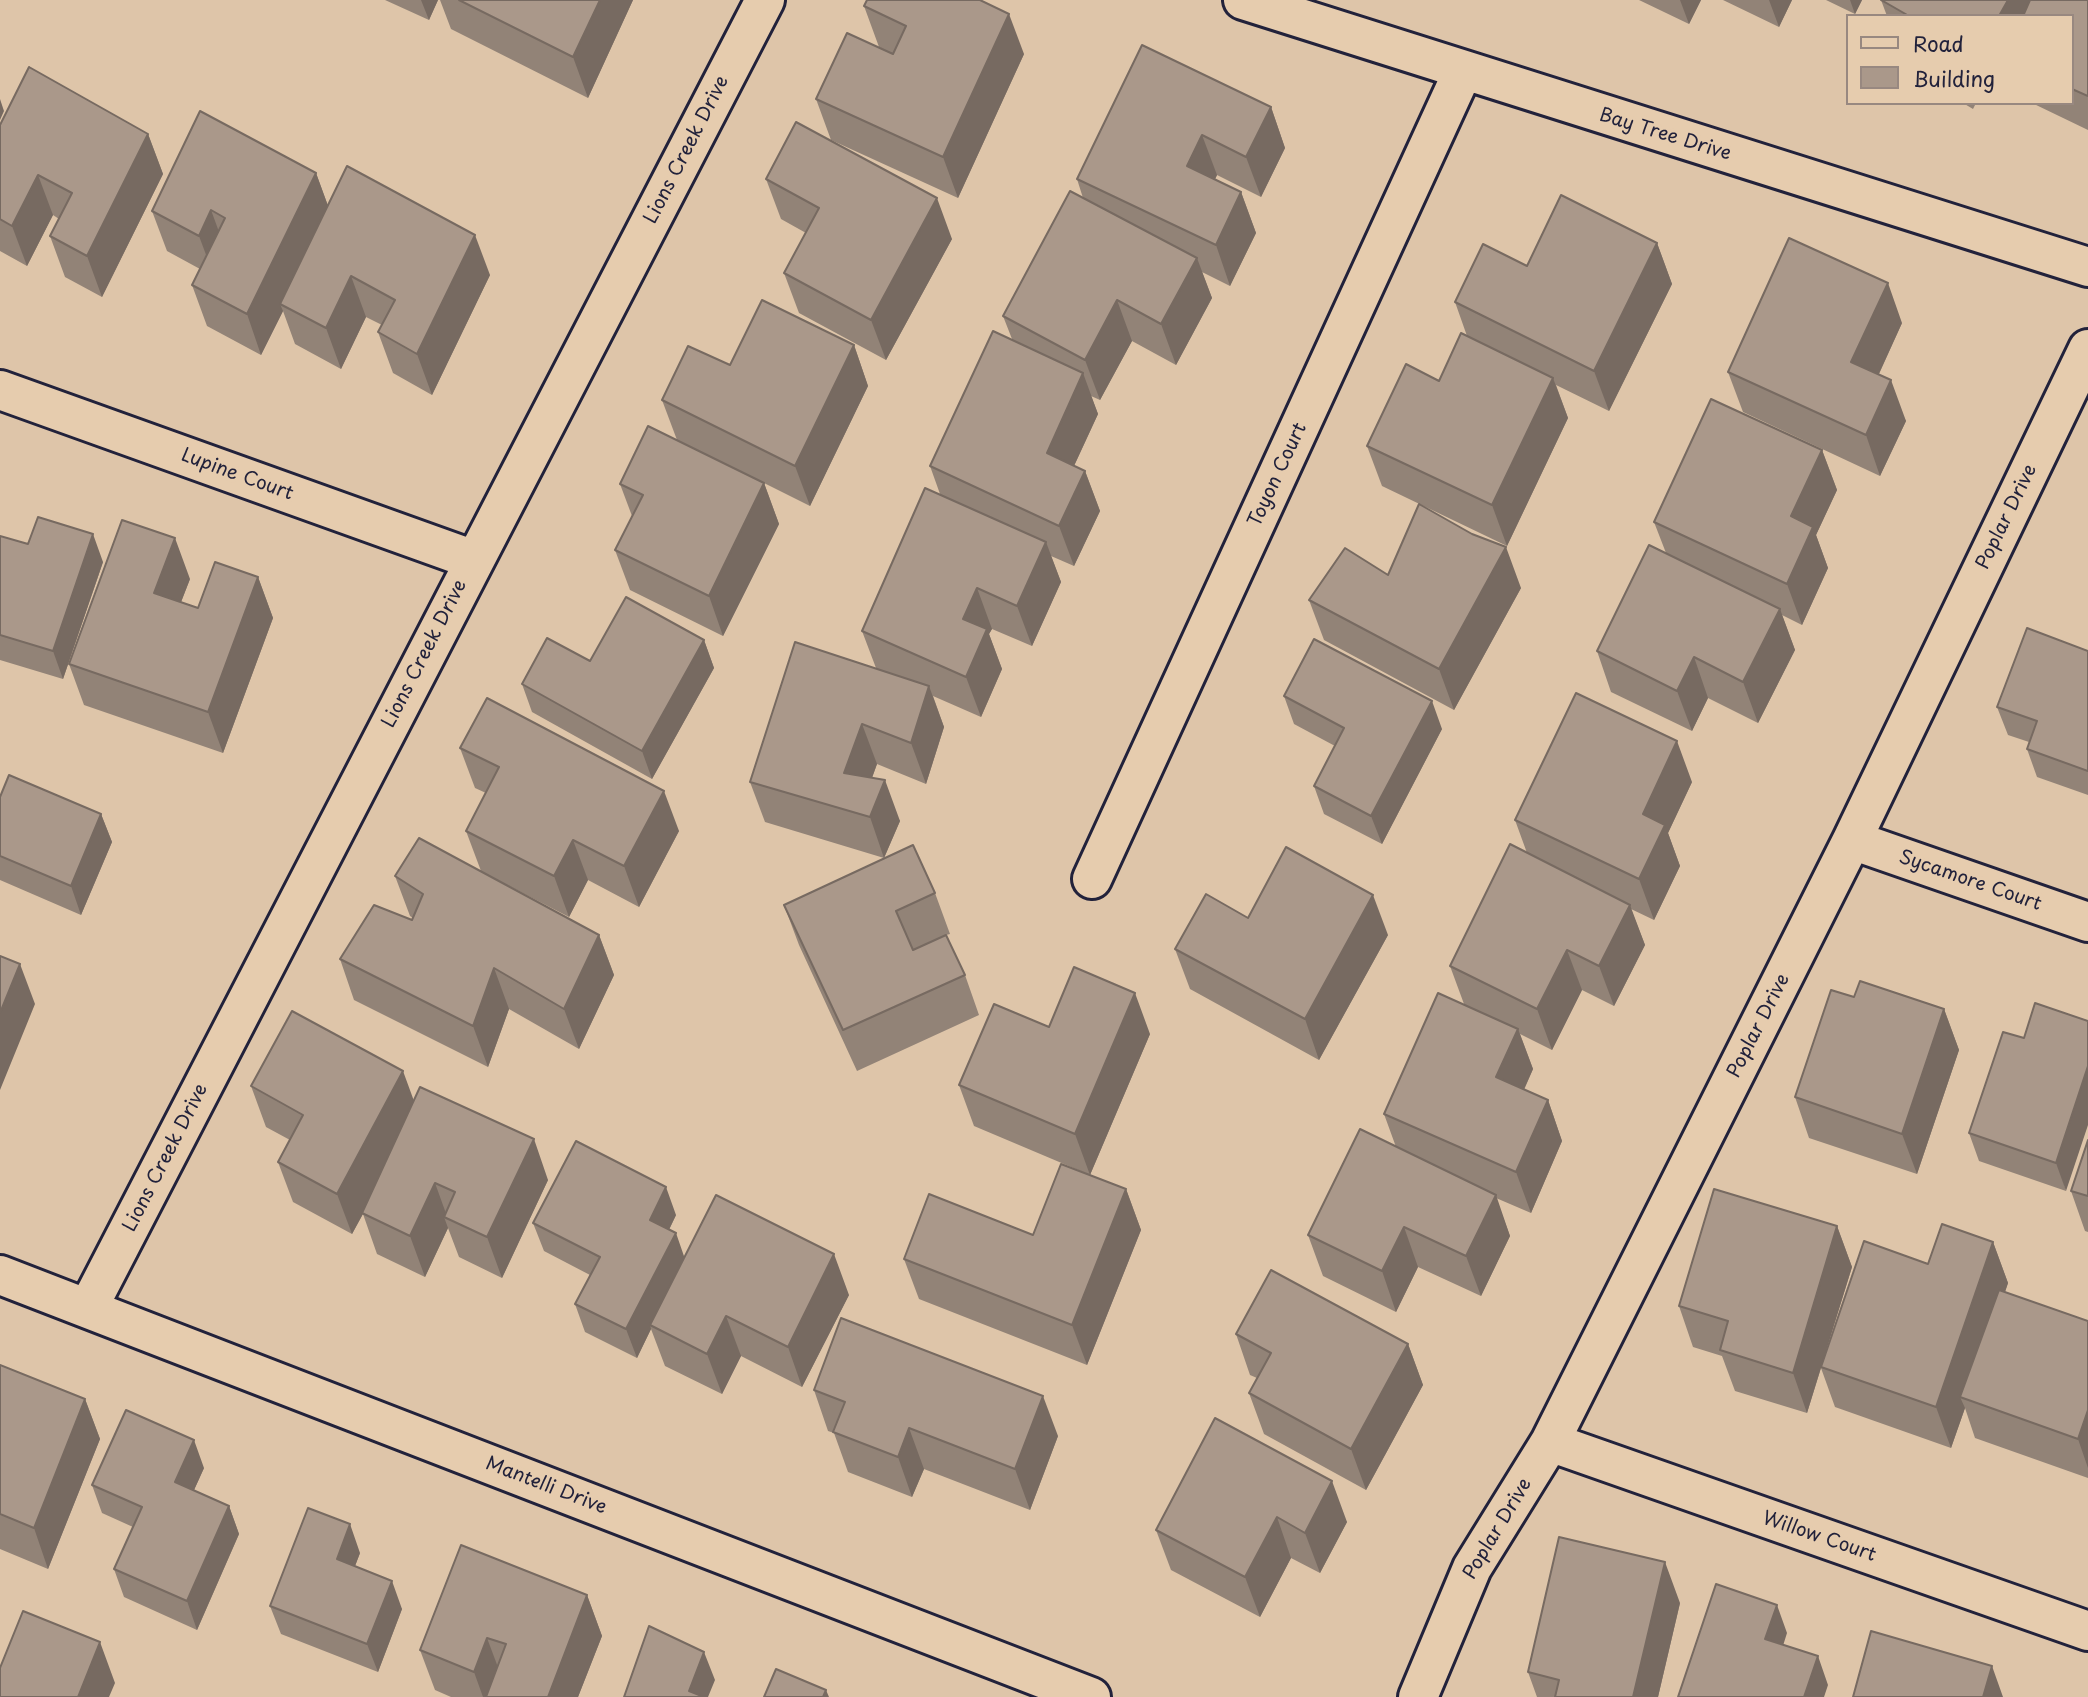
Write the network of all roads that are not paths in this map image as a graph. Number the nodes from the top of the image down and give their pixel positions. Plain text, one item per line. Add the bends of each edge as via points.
1 (765, 0) edge
2 (1243, 0) edge
3 (1463, 71) junction
4 (2088, 267) edge
5 (2088, 349) edge
6 (0, 390) edge
7 (474, 560) junction
8 (1852, 839) junction
9 (1093, 879) dead end
10 (2088, 922) edge
11 (0, 1275) edge
12 (88, 1308) junction
13 (1550, 1443) junction
14 (2088, 1631) edge
15 (1091, 1697) edge
16 (1418, 1697) edge

1 - 7 street, Lions Creek Drive
2 - 3 street, Bay Tree Drive
3 - 4 street, Bay Tree Drive
3 - 9 street, Toyon Court
5 - 8 street, Poplar Drive
6 - 7 street, Lupine Court
7 - 12 street, Lions Creek Drive
8 - 10 street, Sycamore Court
8 - 13 street, Poplar Drive
11 - 12 street, Mantelli Drive
12 - 15 street, Mantelli Drive
13 - 14 street, Willow Court
13 - 16 street, Poplar Drive via 1472,1568

